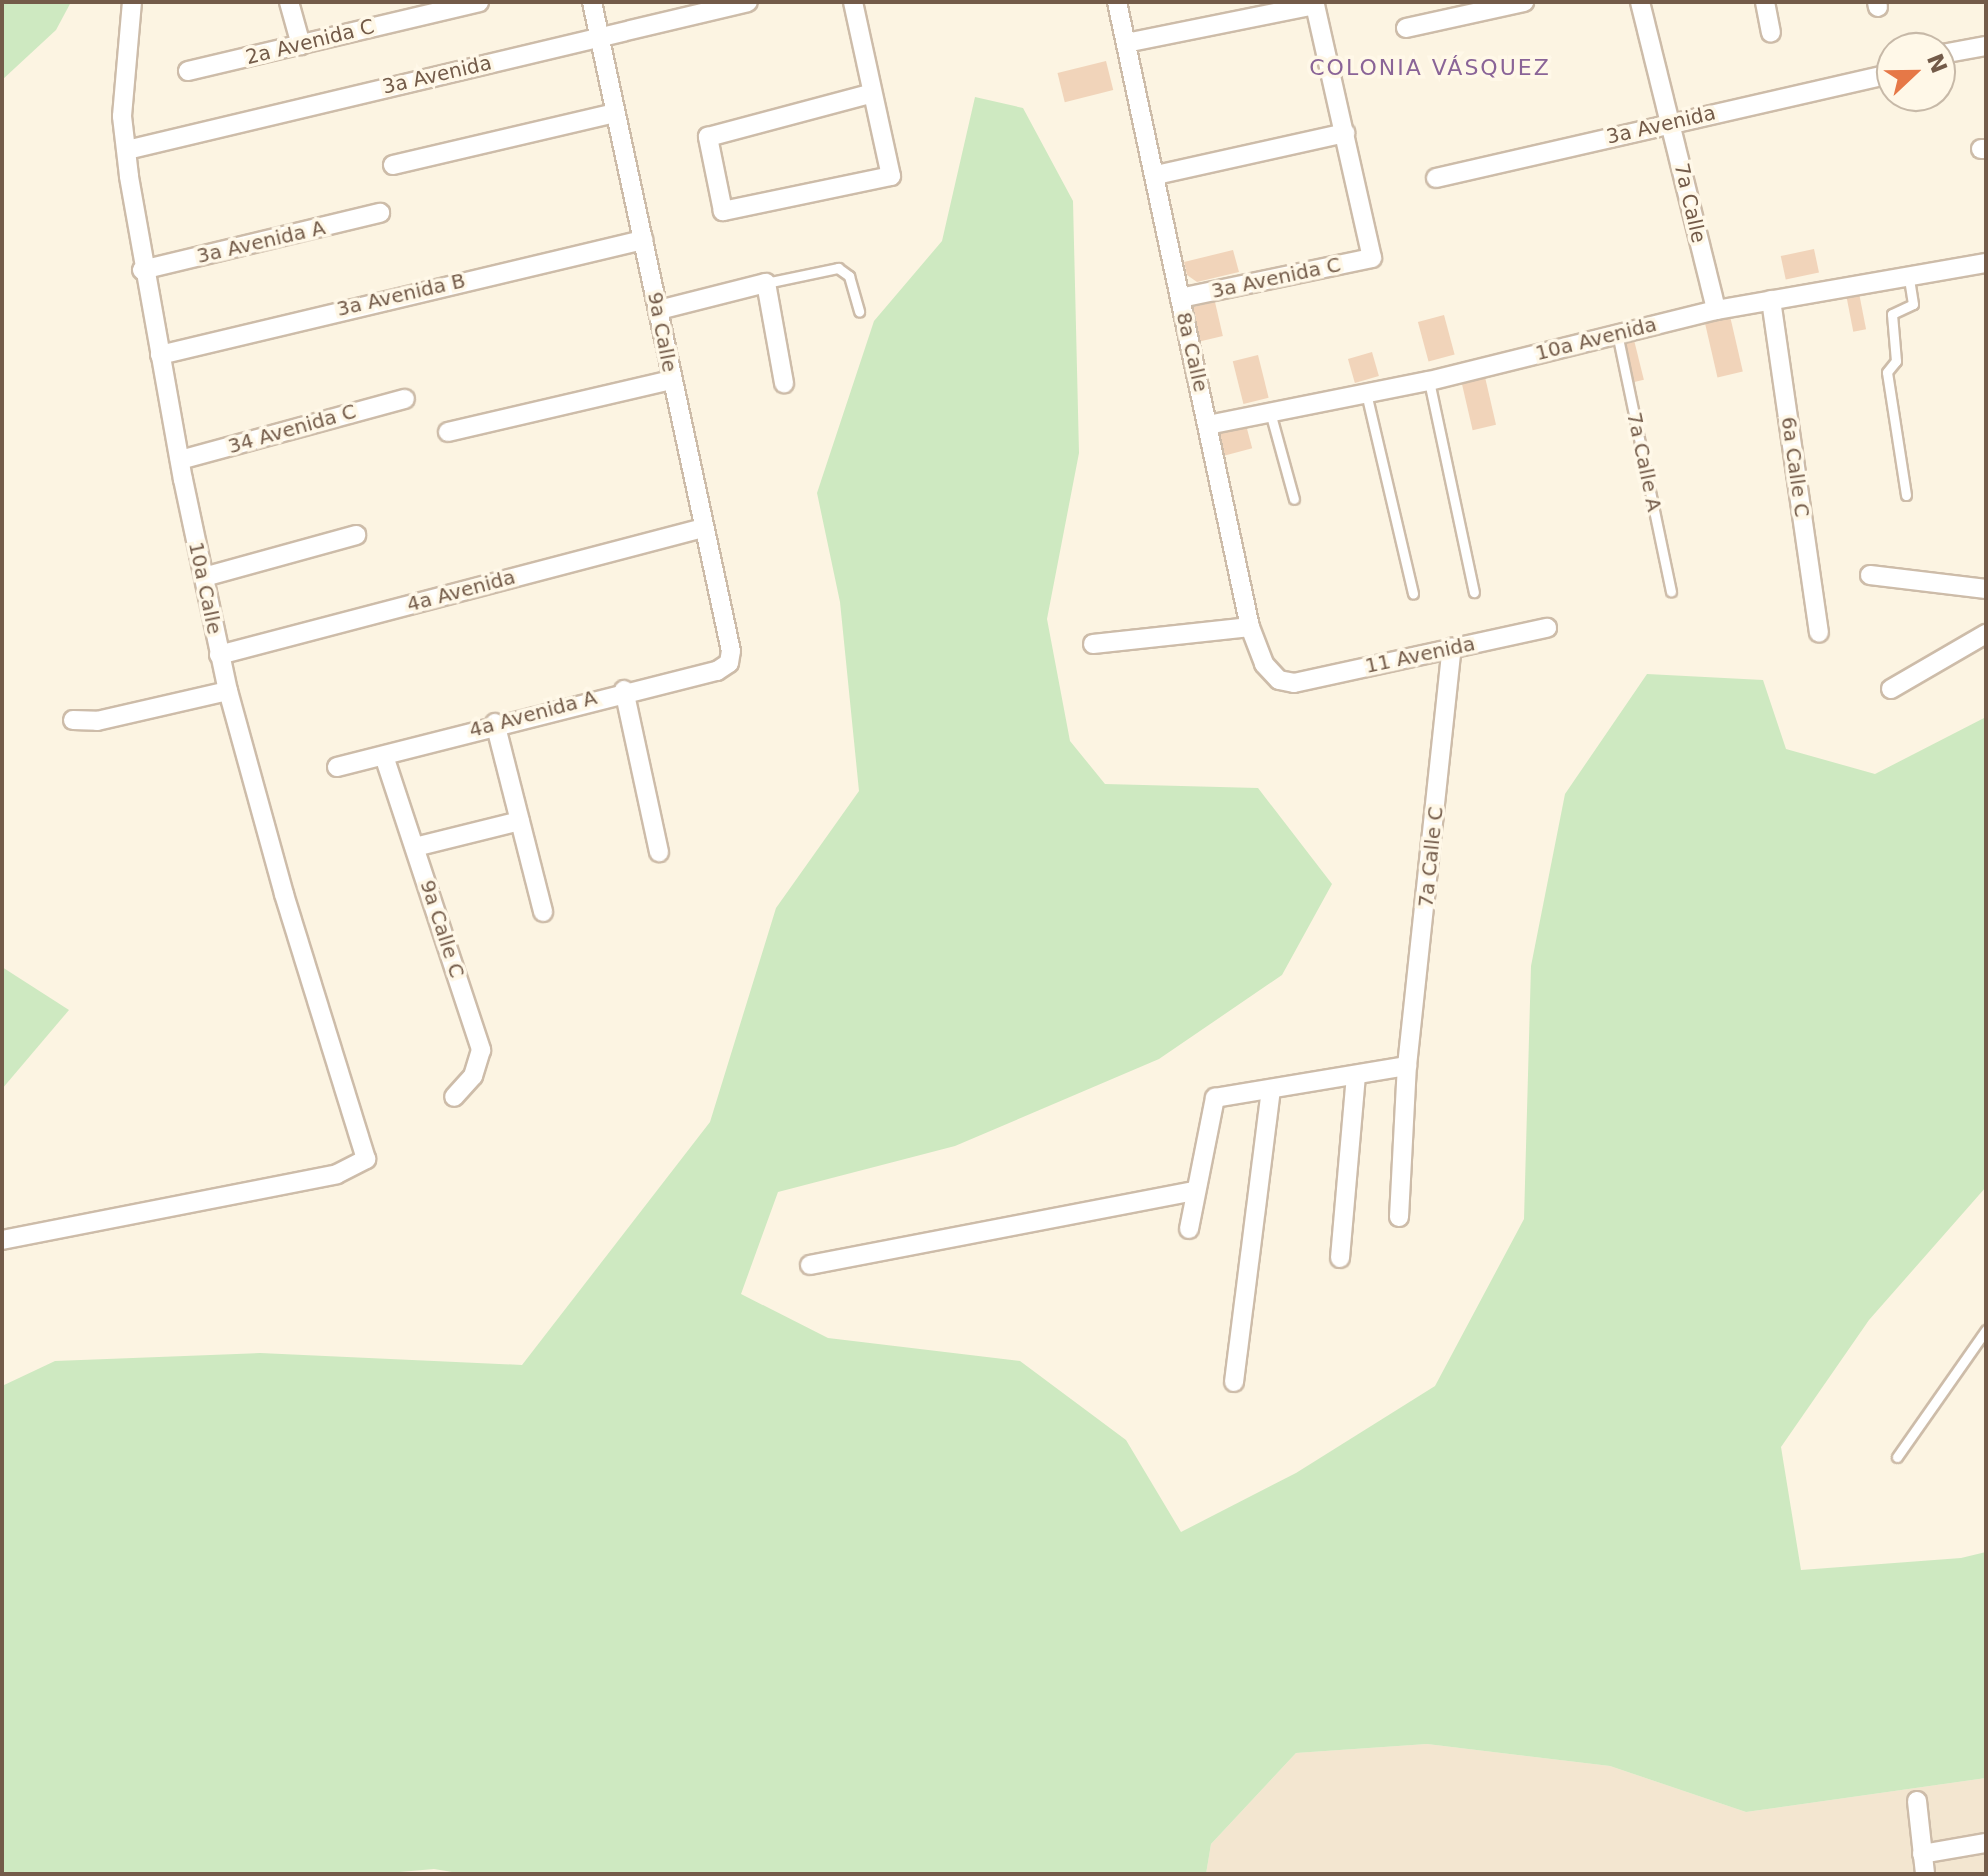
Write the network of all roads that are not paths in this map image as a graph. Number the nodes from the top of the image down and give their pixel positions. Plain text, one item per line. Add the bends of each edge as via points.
1 (132, 2) edge
2 (289, 2) edge
3 (479, 2) edge
4 (592, 2) edge
5 (748, 2) edge
6 (853, 2) edge
7 (1117, 2) edge
8 (1524, 2) edge
9 (1640, 2) edge
10 (1765, 2) edge
11 (408, 9) edge
12 (1406, 28) dead end
13 (1771, 32) dead end
14 (599, 36) junction
15 (1126, 43) junction
16 (301, 45) junction
17 (1986, 46) edge
18 (1956, 51) edge
19 (188, 71) dead end
20 (1876, 77) edge
21 (870, 94) junction
22 (615, 113) junction
23 (1670, 122) junction
24 (1345, 133) junction
25 (127, 150) junction
26 (393, 165) dead end
27 (1156, 175) junction
28 (1436, 178) dead end
29 (380, 213) dead end
30 (643, 240) junction
31 (1986, 263) edge
32 (142, 270) junction
33 (1909, 279) junction
34 (766, 283) junction
35 (1180, 298) junction
36 (1771, 300) junction
37 (659, 310) junction
38 (1716, 310) junction
39 (859, 312) dead end
40 (1617, 333) junction
41 (160, 355) junction
42 (672, 380) junction
43 (1429, 381) junction
44 (784, 383) dead end
45 (1366, 393) junction
46 (405, 399) dead end
47 (1270, 412) junction
48 (1208, 425) junction
49 (448, 432) dead end
50 (180, 460) junction
51 (1906, 495) dead end
52 (1294, 499) dead end
53 (703, 528) junction
54 (356, 535) dead end
55 (1870, 575) dead end
56 (204, 577) junction
57 (1986, 589) edge
58 (1671, 591) dead end
59 (1474, 592) dead end
60 (1413, 594) dead end
61 (1250, 627) junction
62 (1547, 628) dead end
63 (1819, 633) dead end
64 (1986, 634) edge
65 (1093, 644) dead end
66 (1452, 647) junction
67 (219, 655) junction
68 (729, 663) joint
69 (1294, 683) joint
70 (1891, 689) dead end
71 (624, 690) junction
72 (228, 691) junction
73 (73, 720) dead end
74 (495, 723) junction
75 (384, 756) junction
76 (337, 767) dead end
77 (520, 821) junction
78 (415, 847) junction
79 (659, 852) dead end
80 (543, 912) dead end
81 (1407, 1066) junction
82 (1356, 1076) junction
83 (1271, 1089) junction
84 (454, 1097) dead end
85 (1195, 1191) junction
86 (1399, 1217) dead end
87 (1189, 1229) dead end
88 (2, 1240) edge
89 (1340, 1258) dead end
90 (810, 1265) dead end
91 (1986, 1330) edge
92 (1234, 1382) dead end
93 (1897, 1457) dead end
94 (1917, 1801) dead end
95 (1986, 1843) edge
96 (1922, 1854) junction
97 (1925, 1874) edge

1 - 25 street, 10a Calle via 122,116
2 - 16 street
3 - 11 street, 2a Avenida C
4 - 14 street, 9a Calle
5 - 14 street, 3a Avenida
6 - 21 street
7 - 15 street, 8a Calle
8 - 12 street
9 - 23 street, 7a Calle
10 - 13 street
11 - 16 street, 2a Avenida C
14 - 22 street, 9a Calle
14 - 25 street, 3a Avenida
15 - 24 street via 1315,5
15 - 27 street, 8a Calle
16 - 19 street, 2a Avenida C
17 - 18 street
20 - 23 street, 3a Avenida
21 - 21 street via 891,176 723,211 708,137
22 - 26 street
22 - 30 street, 9a Calle
23 - 28 street, 3a Avenida
23 - 38 street, 7a Calle
24 - 27 street
24 - 35 street, 3a Avenida C via 1372,258
25 - 32 street, 10a Calle
27 - 35 street, 8a Calle
29 - 32 street, 3a Avenida A
30 - 37 street, 9a Calle
30 - 41 street, 3a Avenida B
31 - 33 street, 10a Avenida
32 - 41 street, 10a Calle
33 - 36 street, 10a Avenida
33 - 51 lane via 1913,304 1892,314 1896,361 1887,372
34 - 37 street
34 - 39 lane via 838,268 849,276
34 - 44 street
35 - 48 street, 8a Calle
36 - 38 street, 10a Avenida
36 - 63 street, 6a Calle C
37 - 42 street, 9a Calle
38 - 40 street, 10a Avenida
40 - 43 street, 10a Avenida
40 - 58 lane, 7a Calle A
41 - 50 street, 10a Calle
42 - 49 street
42 - 53 street, 9a Calle
43 - 45 street, 10a Avenida
43 - 59 lane
45 - 47 street, 10a Avenida
45 - 60 lane
46 - 50 street, 34 Avenida C
47 - 48 street, 10a Avenida
47 - 52 lane
48 - 61 street, 8a Calle
50 - 56 street, 10a Calle
53 - 67 street, 4a Avenida
53 - 68 street, 9a Calle via 731,651
54 - 56 street
55 - 57 street
56 - 67 street, 10a Calle
61 - 65 street
61 - 69 street, 8a Calle via 1264,664 1279,680
62 - 66 street, 11 Avenida
64 - 70 street
66 - 69 street, 11 Avenida
66 - 81 street, 7a Calle C
67 - 72 street, 10a Calle
68 - 71 street, 4a Avenida A via 717,671
71 - 74 street, 4a Avenida A
71 - 79 street
72 - 73 street via 97,721
72 - 88 street, 10a Calle via 366,1159 337,1174
74 - 75 street, 4a Avenida A
74 - 77 street
75 - 76 street, 4a Avenida A
75 - 78 street, 9a Calle C
77 - 78 street
77 - 80 street
78 - 84 street, 9a Calle C via 481,1050 473,1076
81 - 82 street
81 - 86 street, 7a Calle C
82 - 83 street
82 - 89 street
83 - 85 street via 1215,1098
83 - 92 street
85 - 87 street
85 - 90 street
91 - 93 lane
94 - 96 street
95 - 96 street
96 - 97 street

